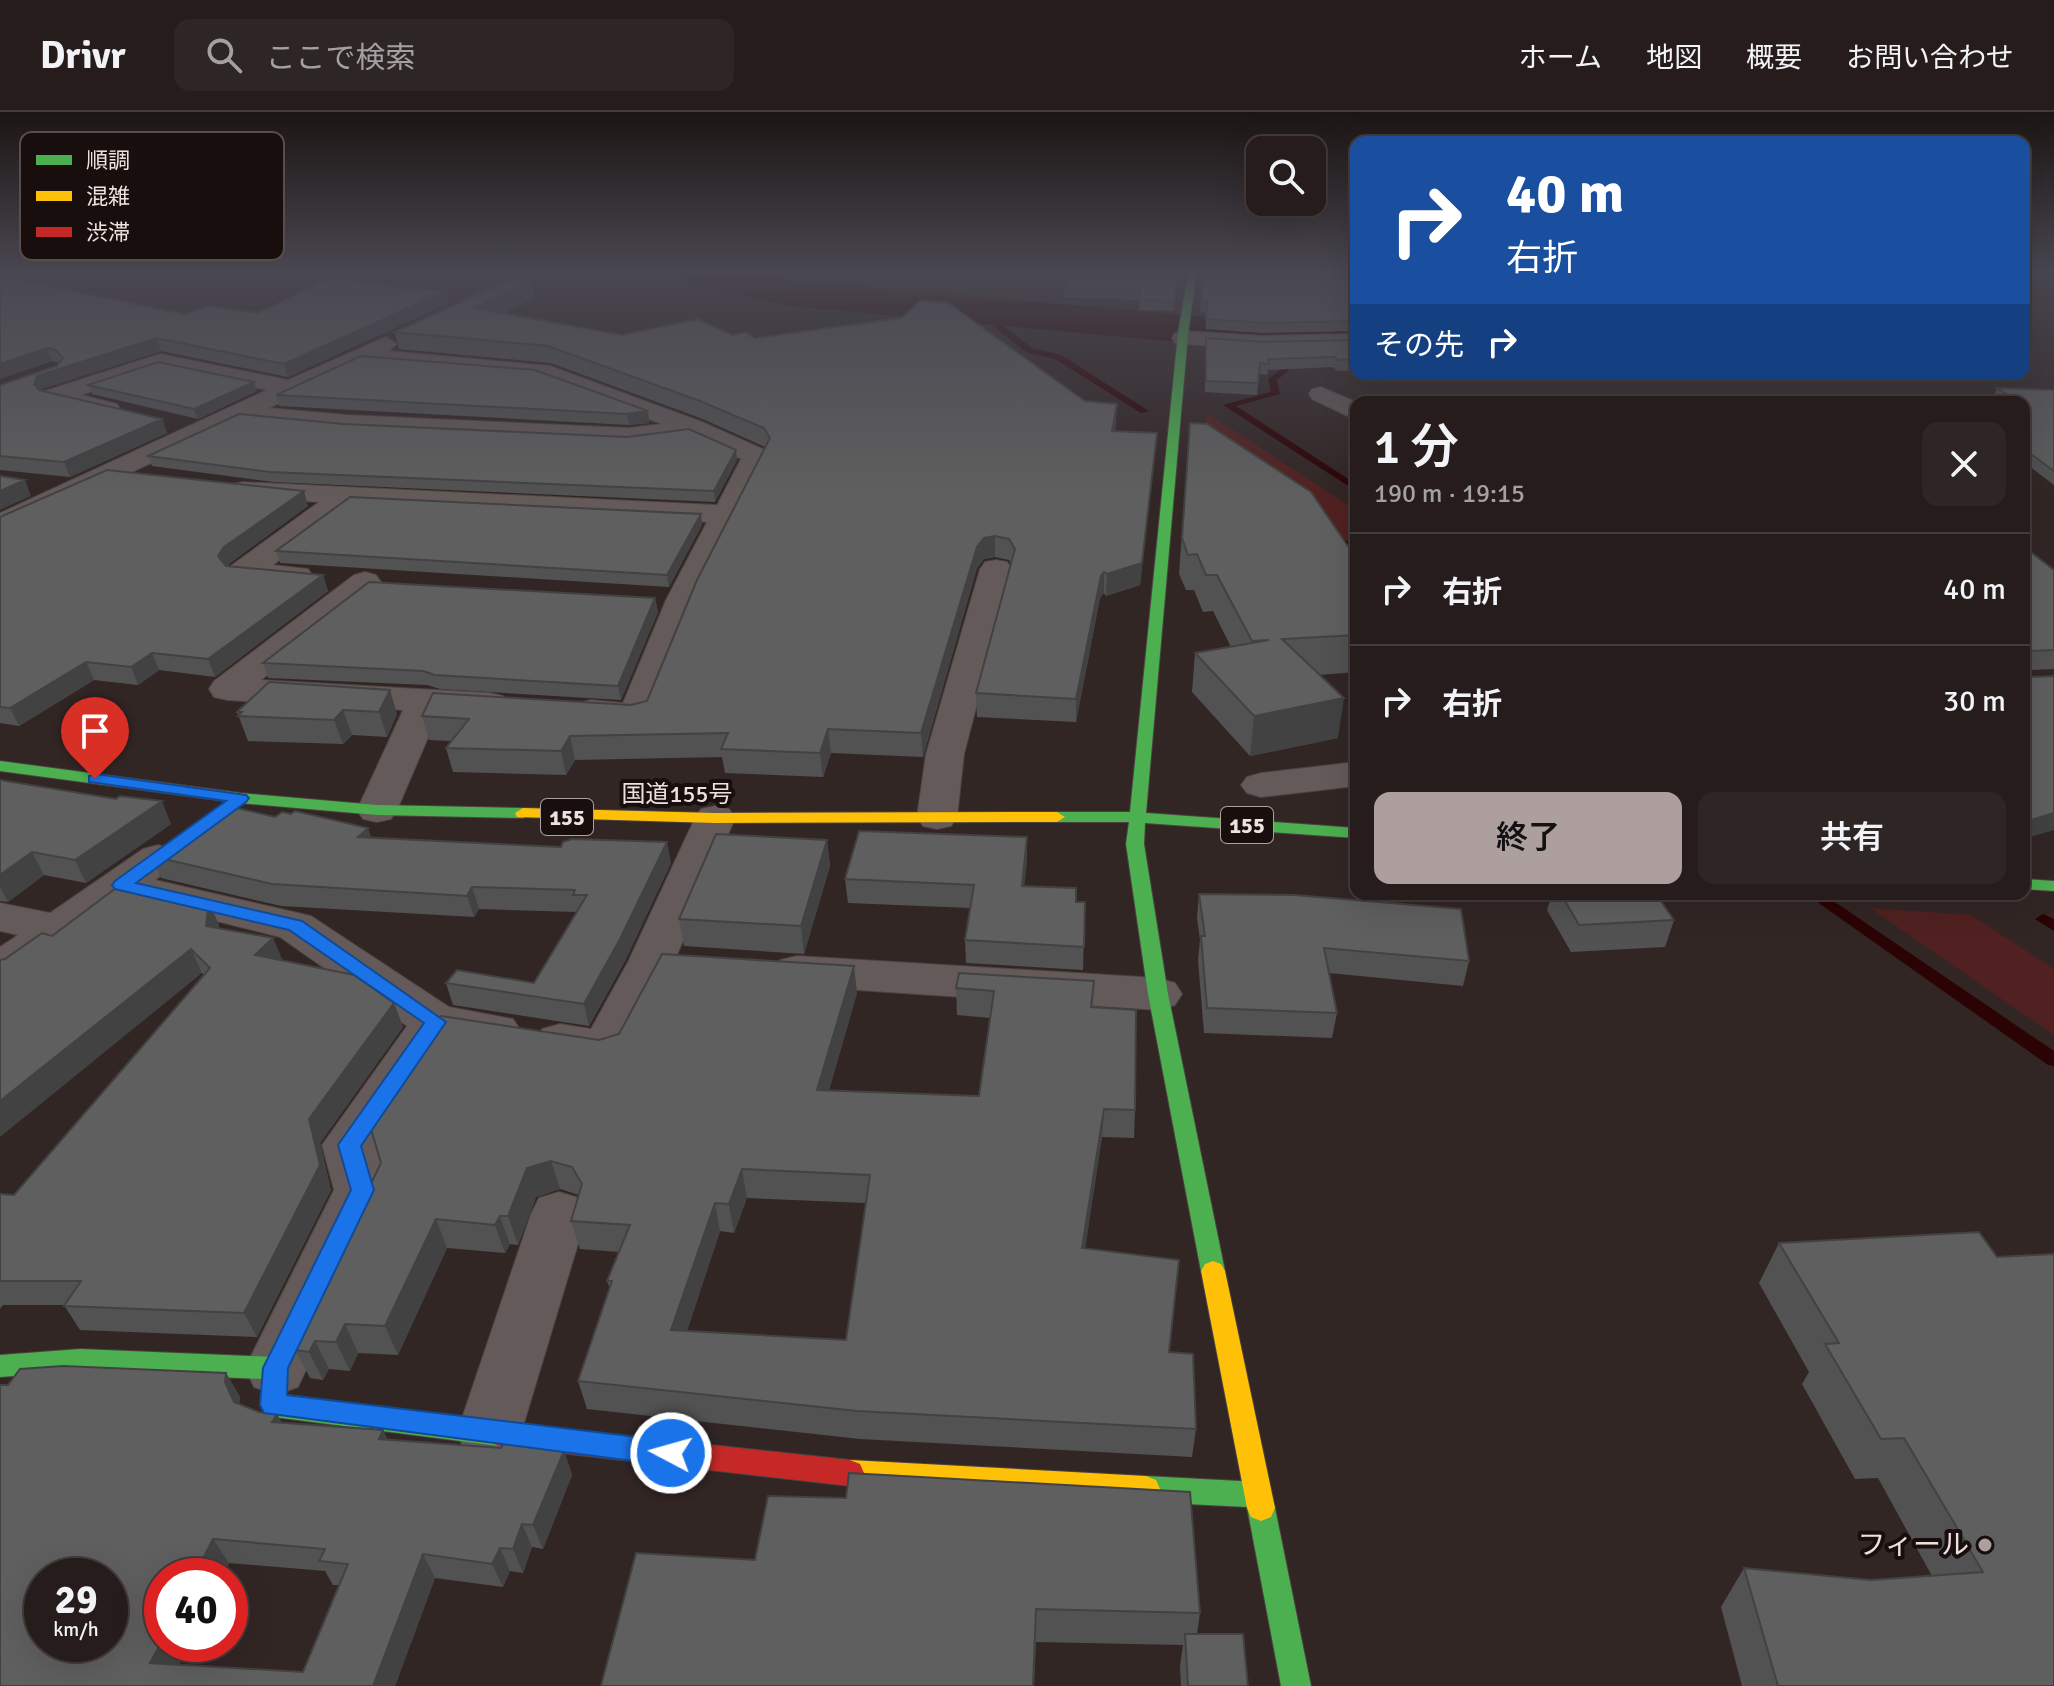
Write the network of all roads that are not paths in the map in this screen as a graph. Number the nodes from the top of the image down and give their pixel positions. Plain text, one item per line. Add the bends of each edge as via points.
1 (377, 347) edge
2 (1181, 347) edge
3 (359, 356) junction
4 (290, 388) junction
5 (1321, 394) dead end
6 (1350, 409) edge
7 (127, 413) edge
8 (241, 413) junction
9 (171, 423) dead end
10 (693, 427) junction
11 (200, 430) junction
12 (110, 473) junction
13 (151, 480) edge
14 (29, 483) dead end
15 (210, 487) edge
16 (72, 489) junction
17 (346, 496) junction
18 (724, 514) junction
19 (0, 524) edge
20 (996, 569) dead end
21 (426, 699) junction
22 (516, 706) edge
23 (561, 709) edge
24 (2, 769) edge
25 (1350, 775) edge
26 (1261, 785) dead end
27 (240, 798) junction
28 (377, 810) junction
29 (937, 817) junction
30 (1137, 817) junction
31 (715, 818) junction
32 (1350, 833) edge
33 (2030, 884) edge
34 (121, 885) junction
35 (2054, 886) edge
36 (0, 917) edge
37 (55, 928) junction
38 (651, 962) junction
39 (698, 965) edge
40 (0, 969) edge
41 (762, 969) edge
42 (1158, 994) junction
43 (436, 1022) junction
44 (559, 1214) dead end
45 (0, 1366) edge
46 (276, 1368) junction
47 (489, 1433) junction
48 (1258, 1495) junction
49 (1296, 1686) edge

1 - 3 street
2 - 30 main road
3 - 4 street
3 - 10 street via 542,371
4 - 7 street via 160,361 54,396
4 - 8 street
5 - 6 street
8 - 10 street via 629,436
8 - 11 street
9 - 11 street
10 - 18 street via 756,456
11 - 12 street
12 - 13 street
12 - 16 street
14 - 16 street
15 - 17 street
16 - 19 street
17 - 18 street
17 - 21 street via 243,572 381,583 227,689
18 - 23 street via 666,600 636,715
20 - 29 street via 945,754
21 - 22 street
21 - 28 street
24 - 27 main road, 国道155号 / 155
25 - 26 street
27 - 28 main road, 国道155号 / 155
27 - 34 street
28 - 31 main road, 国道155号 / 155
29 - 30 main road, 国道155号 / 155
29 - 31 main road, 国道155号 / 155
30 - 32 main road, 国道155号 / 155
30 - 42 main road via 1135,844
31 - 38 street
33 - 35 main road
34 - 37 street
34 - 43 street via 295,926
36 - 37 street
37 - 40 street
38 - 39 street
38 - 43 street via 605,1048
41 - 42 street
42 - 48 main road
43 - 46 street via 349,1145 362,1190
44 - 47 street
45 - 46 main road via 80,1360
46 - 47 main road via 274,1405
47 - 48 main road via 852,1473
48 - 49 main road

